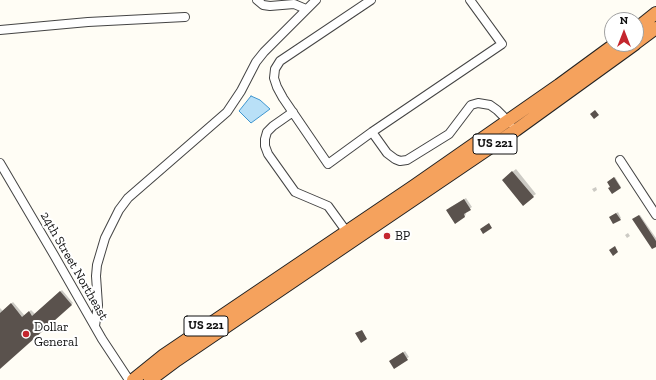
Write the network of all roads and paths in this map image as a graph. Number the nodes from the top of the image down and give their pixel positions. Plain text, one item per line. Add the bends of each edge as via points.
1 (257, 0) edge
2 (316, 0) edge
3 (371, 0) edge
4 (470, 0) edge
5 (306, 10) junction
6 (656, 14) edge
7 (185, 17) dead end
8 (644, 22) edge
9 (656, 28) edge
10 (0, 30) edge
11 (644, 37) edge
12 (604, 52) edge
13 (624, 52) edge
14 (293, 112) junction
15 (508, 120) junction
16 (516, 130) junction
17 (372, 132) junction
18 (620, 160) dead end
19 (0, 163) edge
20 (656, 216) edge
21 (349, 236) junction
22 (94, 326) junction
23 (129, 380) edge
24 (133, 380) edge
25 (150, 380) edge

1 - 5 street via 263,5 294,4
2 - 5 street
3 - 14 street via 280,61 275,69 274,78
4 - 17 street via 502,44
5 - 22 street via 256,62 227,112 128,198 119,210 105,238 97,265 98,305
6 - 8 highway
7 - 10 street
9 - 11 highway, US 221
12 - 15 highway, US 221
13 - 16 highway, US 221
14 - 17 street via 328,164
14 - 21 street via 267,132 265,146 268,154 295,192 328,206
15 - 16 street
15 - 17 street via 490,105 471,105 449,134 407,160 400,161 387,153
15 - 21 highway, US 221
16 - 21 highway, US 221
18 - 20 street
19 - 22 street, 24th Street Northeast
21 - 24 highway, US 221 via 164,355
21 - 25 highway, US 221
22 - 23 street, 24th Street Northeast

